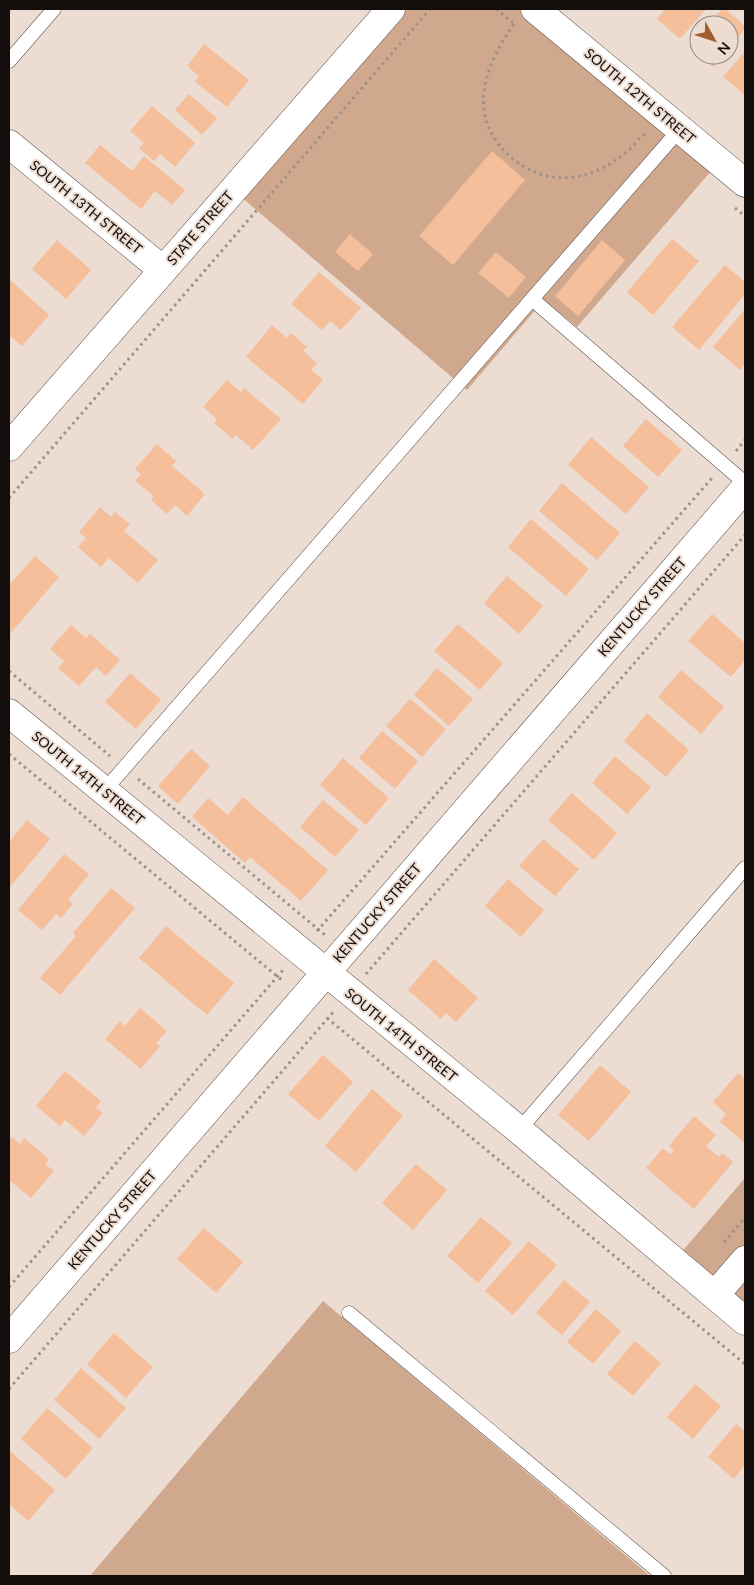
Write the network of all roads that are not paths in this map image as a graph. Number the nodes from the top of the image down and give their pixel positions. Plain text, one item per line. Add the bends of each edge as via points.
1 (54, 9) edge
2 (391, 9) edge
3 (524, 16) edge
4 (9, 61) edge
5 (680, 129) junction
6 (9, 144) edge
7 (745, 183) edge
8 (163, 270) junction
9 (532, 299) junction
10 (9, 447) edge
11 (745, 483) edge
12 (745, 488) edge
13 (9, 713) edge
14 (104, 791) junction
15 (745, 868) edge
16 (325, 973) junction
17 (519, 1130) junction
18 (745, 1260) edge
19 (714, 1296) junction
20 (349, 1313) dead end
21 (745, 1321) edge
22 (9, 1339) edge
23 (664, 1576) edge

1 - 4 lane
2 - 8 street, STATE STREET
3 - 5 street, SOUTH 12TH STREET
5 - 7 street, SOUTH 12TH STREET
5 - 9 lane
6 - 8 street, SOUTH 13TH STREET
8 - 10 street, STATE STREET
9 - 11 lane
9 - 14 lane
12 - 16 street, KENTUCKY STREET
13 - 14 street, SOUTH 14TH STREET
14 - 16 street, SOUTH 14TH STREET
15 - 17 lane
16 - 17 street, SOUTH 14TH STREET
16 - 22 street, KENTUCKY STREET
17 - 19 street, SOUTH 14TH STREET
18 - 19 street
19 - 21 street, SOUTH 14TH STREET
20 - 23 lane

